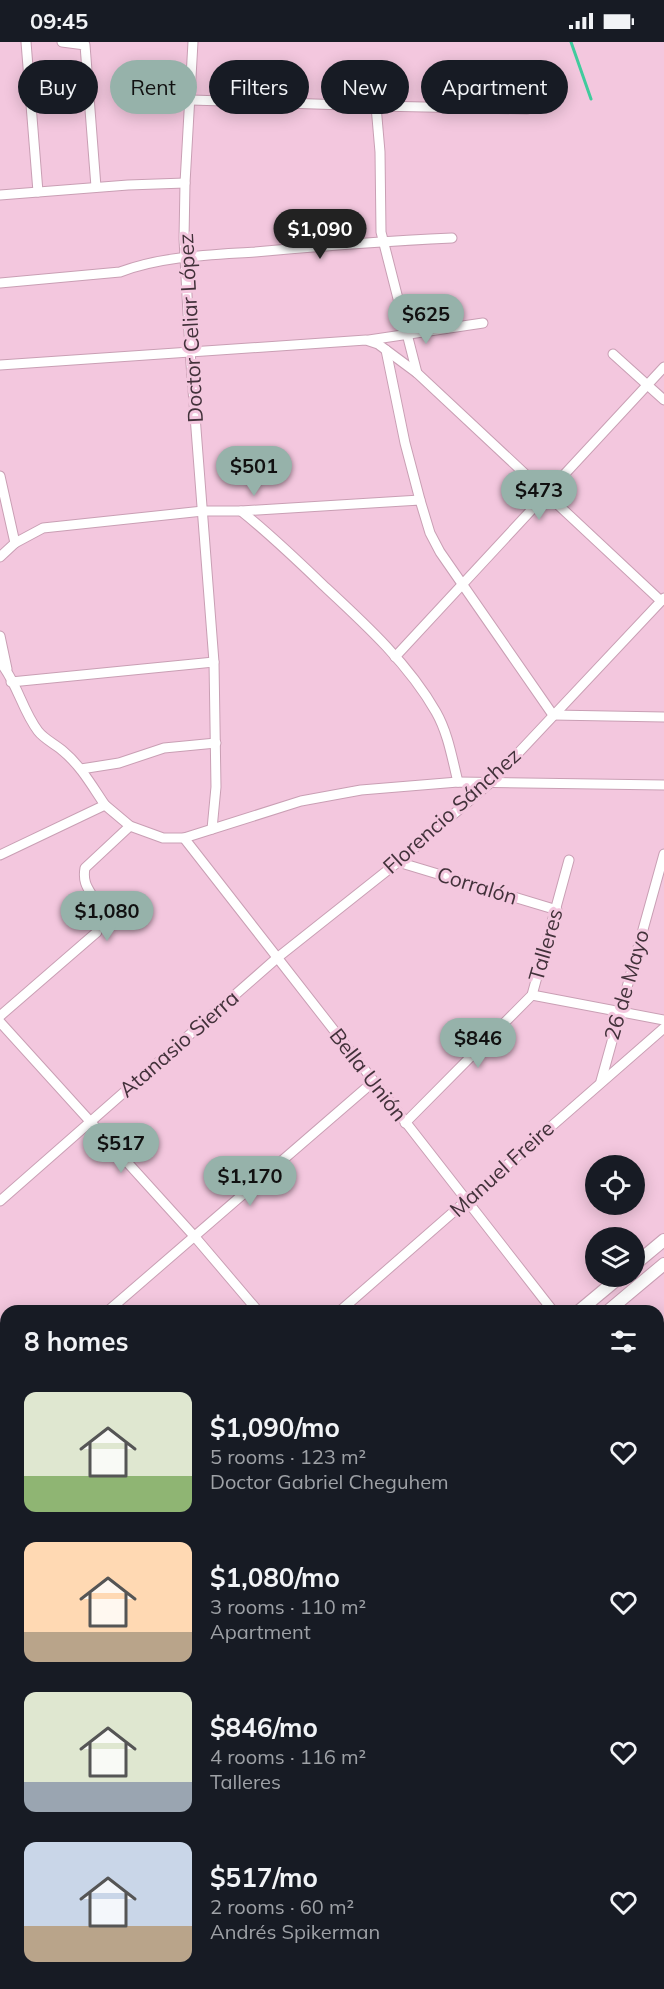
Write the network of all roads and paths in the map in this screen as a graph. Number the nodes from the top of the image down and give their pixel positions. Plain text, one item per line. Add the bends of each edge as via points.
1 (26, 42) edge
2 (63, 42) edge
3 (193, 42) edge
4 (192, 60) edge
5 (197, 100) edge
6 (321, 104) edge
7 (190, 114) edge
8 (377, 114) edge
9 (185, 183) junction
10 (96, 187) junction
11 (38, 192) junction
12 (0, 195) edge
13 (452, 238) dead end
14 (383, 241) junction
15 (185, 257) junction
16 (0, 283) edge
17 (483, 324) dead end
18 (406, 334) junction
19 (366, 340) junction
20 (386, 350) junction
21 (190, 351) junction
22 (613, 354) dead end
23 (0, 365) edge
24 (664, 367) edge
25 (417, 374) junction
26 (647, 385) junction
27 (664, 400) edge
28 (0, 476) edge
29 (546, 493) junction
30 (420, 500) junction
31 (203, 511) junction
32 (241, 511) junction
33 (15, 543) junction
34 (0, 556) edge
35 (464, 584) junction
36 (662, 600) edge
37 (0, 636) edge
38 (395, 657) junction
39 (0, 662) edge
40 (214, 662) junction
41 (8, 671) junction
42 (11, 682) junction
43 (553, 715) junction
44 (664, 717) edge
45 (216, 743) junction
46 (81, 769) junction
47 (458, 782) junction
48 (491, 782) junction
49 (664, 786) edge
50 (105, 806) junction
51 (130, 826) junction
52 (212, 829) junction
53 (184, 838) junction
54 (664, 854) edge
55 (0, 855) edge
56 (569, 860) dead end
57 (398, 862) junction
58 (557, 910) junction
59 (277, 958) junction
60 (532, 995) junction
61 (620, 1012) junction
62 (0, 1016) edge
63 (664, 1020) edge
64 (0, 1022) edge
65 (664, 1028) edge
66 (601, 1081) junction
67 (373, 1082) junction
68 (91, 1120) junction
69 (405, 1123) junction
70 (0, 1201) edge
71 (466, 1202) junction
72 (195, 1237) junction
73 (664, 1240) edge
74 (645, 1256) edge
75 (664, 1264) edge
76 (608, 1287) edge
77 (115, 1305) edge
78 (253, 1305) edge
79 (347, 1305) edge
80 (548, 1305) edge
81 (586, 1305) edge
82 (615, 1305) edge

1 - 11 street
2 - 10 street via 85,45
3 - 4 street, Doctor Celiar López
5 - 6 street
7 - 9 street, Doctor Celiar López
8 - 14 street
9 - 10 street
9 - 15 street, Doctor Celiar López
10 - 11 street
11 - 12 street
13 - 14 street
14 - 15 street
14 - 18 street
15 - 16 street via 120,272
15 - 21 street, Doctor Celiar López
17 - 18 street
18 - 19 street
18 - 25 street
19 - 20 street
19 - 21 street
20 - 25 street
20 - 30 street
21 - 23 street
21 - 31 street, Doctor Celiar López
22 - 26 street
24 - 26 street
25 - 29 street
26 - 27 street
26 - 29 street
28 - 33 street
29 - 35 street
29 - 36 street
30 - 32 street
30 - 35 street via 435,543
31 - 32 street
31 - 33 street via 44,528
31 - 40 street, Doctor Celiar López
32 - 38 street via 354,613
33 - 34 street
35 - 38 street
35 - 43 street
36 - 43 street, Florencio Sánchez
37 - 41 street
38 - 47 street via 436,712 447,736
39 - 41 street
40 - 42 street
40 - 45 street, Doctor Celiar López
41 - 42 street
42 - 46 street via 38,732
43 - 44 street
43 - 48 street, Florencio Sánchez
45 - 46 street via 164,748 120,763
45 - 52 street, Doctor Celiar López
46 - 50 street
47 - 48 street
47 - 52 street via 361,790 311,799
48 - 49 street
48 - 57 street, Florencio Sánchez
50 - 51 street
50 - 55 street
51 - 53 street via 163,838
51 - 62 street via 86,868 83,878 99,906 98,932
52 - 53 street
53 - 59 street, Bella Unión
54 - 61 street, 26 de Mayo
56 - 58 street, Talleres
57 - 58 street, Corralón
57 - 59 street, Florencio Sánchez
58 - 60 street, Talleres
59 - 67 street, Bella Unión
59 - 68 street, Atanasio Sierra
60 - 61 street
60 - 69 street, Talleres
61 - 63 street
61 - 66 street, 26 de Mayo
64 - 68 street
65 - 66 street, Manuel Freire
66 - 71 street, Manuel Freire
67 - 69 street, Bella Unión
67 - 72 street
68 - 70 street, Atanasio Sierra
68 - 72 street
69 - 71 street, Bella Unión
71 - 79 street, Manuel Freire
71 - 80 street, Bella Unión
72 - 77 street
72 - 78 street
73 - 74 main road
75 - 82 main road
76 - 81 main road

